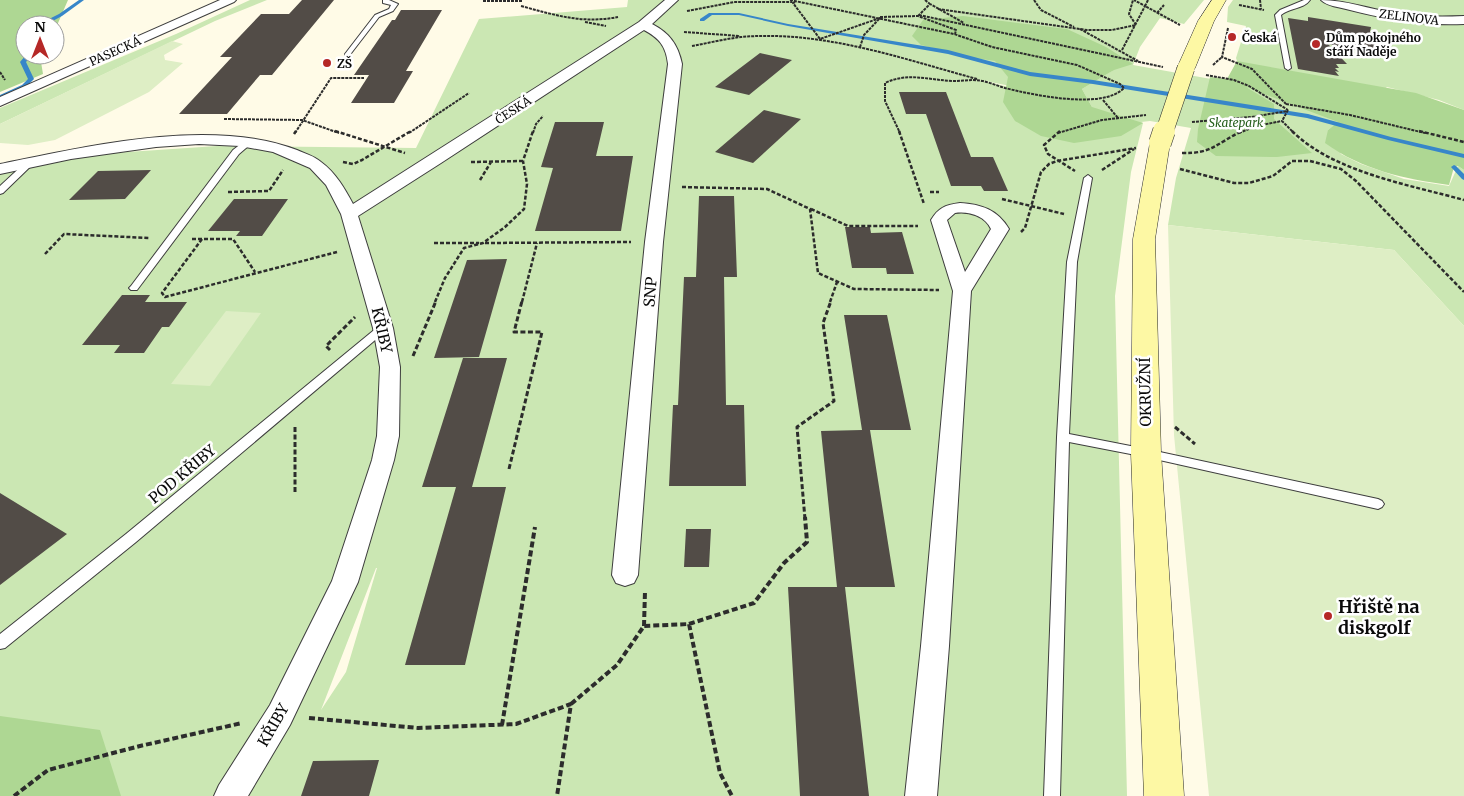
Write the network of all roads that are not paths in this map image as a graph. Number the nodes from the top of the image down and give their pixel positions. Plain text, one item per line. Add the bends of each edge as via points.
1 (230, 0) edge
2 (386, 0) edge
3 (672, 0) edge
4 (1218, 0) edge
5 (1307, 0) edge
6 (1326, 0) edge
7 (1464, 20) edge
8 (1447, 21) junction
9 (652, 23) junction
10 (1464, 32) edge
11 (347, 55) dead end
12 (1288, 68) dead end
13 (0, 102) edge
14 (249, 142) junction
15 (30, 162) junction
16 (0, 169) edge
17 (1088, 178) road end
18 (0, 191) edge
19 (349, 214) junction
20 (134, 288) dead end
21 (962, 291) junction
22 (383, 328) junction
23 (1062, 438) junction
24 (1146, 453) junction
25 (1378, 504) dead end
26 (625, 575) dead end
27 (0, 643) edge
28 (230, 796) edge
29 (921, 796) edge
30 (1052, 796) edge
31 (1164, 796) edge

1 - 13 street, PASECKÁ
2 - 11 lane via 395,4 391,10 377,16
3 - 9 street, ČESKÁ
4 - 24 street, OKRUŽNÍ, bridge via 1177,68 1153,151 1144,240
5 - 12 lane via 1282,10 1278,16
6 - 8 street, ZELINOVA via 1382,14
7 - 8 street, ZELINOVA
8 - 10 street
9 - 19 street, ČESKÁ
9 - 26 street, SNP via 674,49 675,64 654,242
14 - 15 street, KŘIBY via 209,140 150,144
14 - 19 street, KŘIBY via 280,148 309,161 331,179
14 - 20 lane via 236,152
15 - 16 street, KŘIBY
15 - 18 lane
17 - 23 lane via 1072,262
19 - 22 street, KŘIBY
21 - 21 street via 1000,229 994,218 983,212 961,208 943,212 939,220
21 - 29 street
22 - 27 lane, POD KŘIBY
22 - 28 street, KŘIBY via 390,367 388,436 345,582 280,715
23 - 24 lane
23 - 30 lane
24 - 25 lane
24 - 31 street, OKRUŽNÍ

